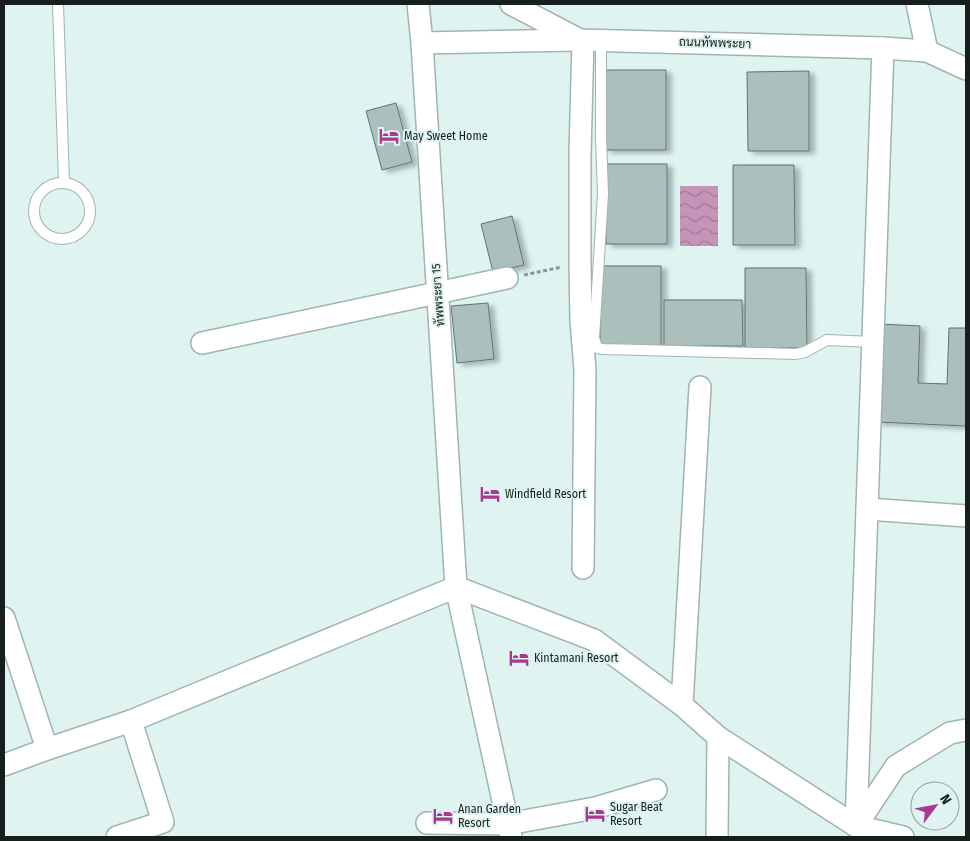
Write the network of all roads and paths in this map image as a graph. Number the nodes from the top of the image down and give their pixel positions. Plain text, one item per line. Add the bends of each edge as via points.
1 (58, 4) edge
2 (418, 4) edge
3 (511, 4) edge
4 (917, 4) edge
5 (588, 40) junction
6 (422, 42) junction
7 (883, 48) junction
8 (927, 51) junction
9 (966, 69) edge
10 (64, 182) junction
11 (580, 264) junction
12 (508, 278) joint
13 (438, 292) junction
14 (873, 342) junction
15 (202, 343) dead end
16 (700, 386) dead end
17 (867, 509) junction
18 (966, 516) edge
19 (583, 568) dead end
20 (456, 587) junction
21 (4, 618) edge
22 (682, 705) junction
23 (131, 721) junction
24 (966, 730) edge
25 (718, 737) junction
26 (46, 748) junction
27 (4, 765) edge
28 (656, 790) dead end
29 (427, 823) dead end
30 (509, 831) edge
31 (855, 832) edge
32 (117, 837) edge
33 (717, 837) edge
34 (903, 837) edge

1 - 10 lane
2 - 6 street, ทัพพระยา 15
3 - 5 street, ถนนทัพพระยา
4 - 8 street
5 - 6 street
5 - 7 street, ถนนทัพพระยา
5 - 11 street via 581,101
5 - 14 lane via 601,138 603,194 594,338 598,348 796,354 827,340
6 - 13 street, ทัพพระยา 15
7 - 8 street, ถนนทัพพระยา
7 - 14 street
8 - 9 street
10 - 10 lane via 76,186 90,207 82,230 72,237 59,239 47,235 38,226 34,208 41,191 52,184
11 - 12 path
11 - 19 street via 585,370
12 - 13 street
13 - 15 street
13 - 20 street, ทัพพระยา 15
14 - 17 street
16 - 22 street
17 - 18 street
17 - 31 street
20 - 22 street via 594,640
20 - 23 street
20 - 30 street, ทัพพระยา 15
21 - 26 street
22 - 25 street
23 - 26 street
23 - 32 street via 163,822
24 - 31 street via 950,733 896,766
25 - 31 street
25 - 33 street
26 - 27 street
28 - 30 street
29 - 30 street
31 - 34 street

